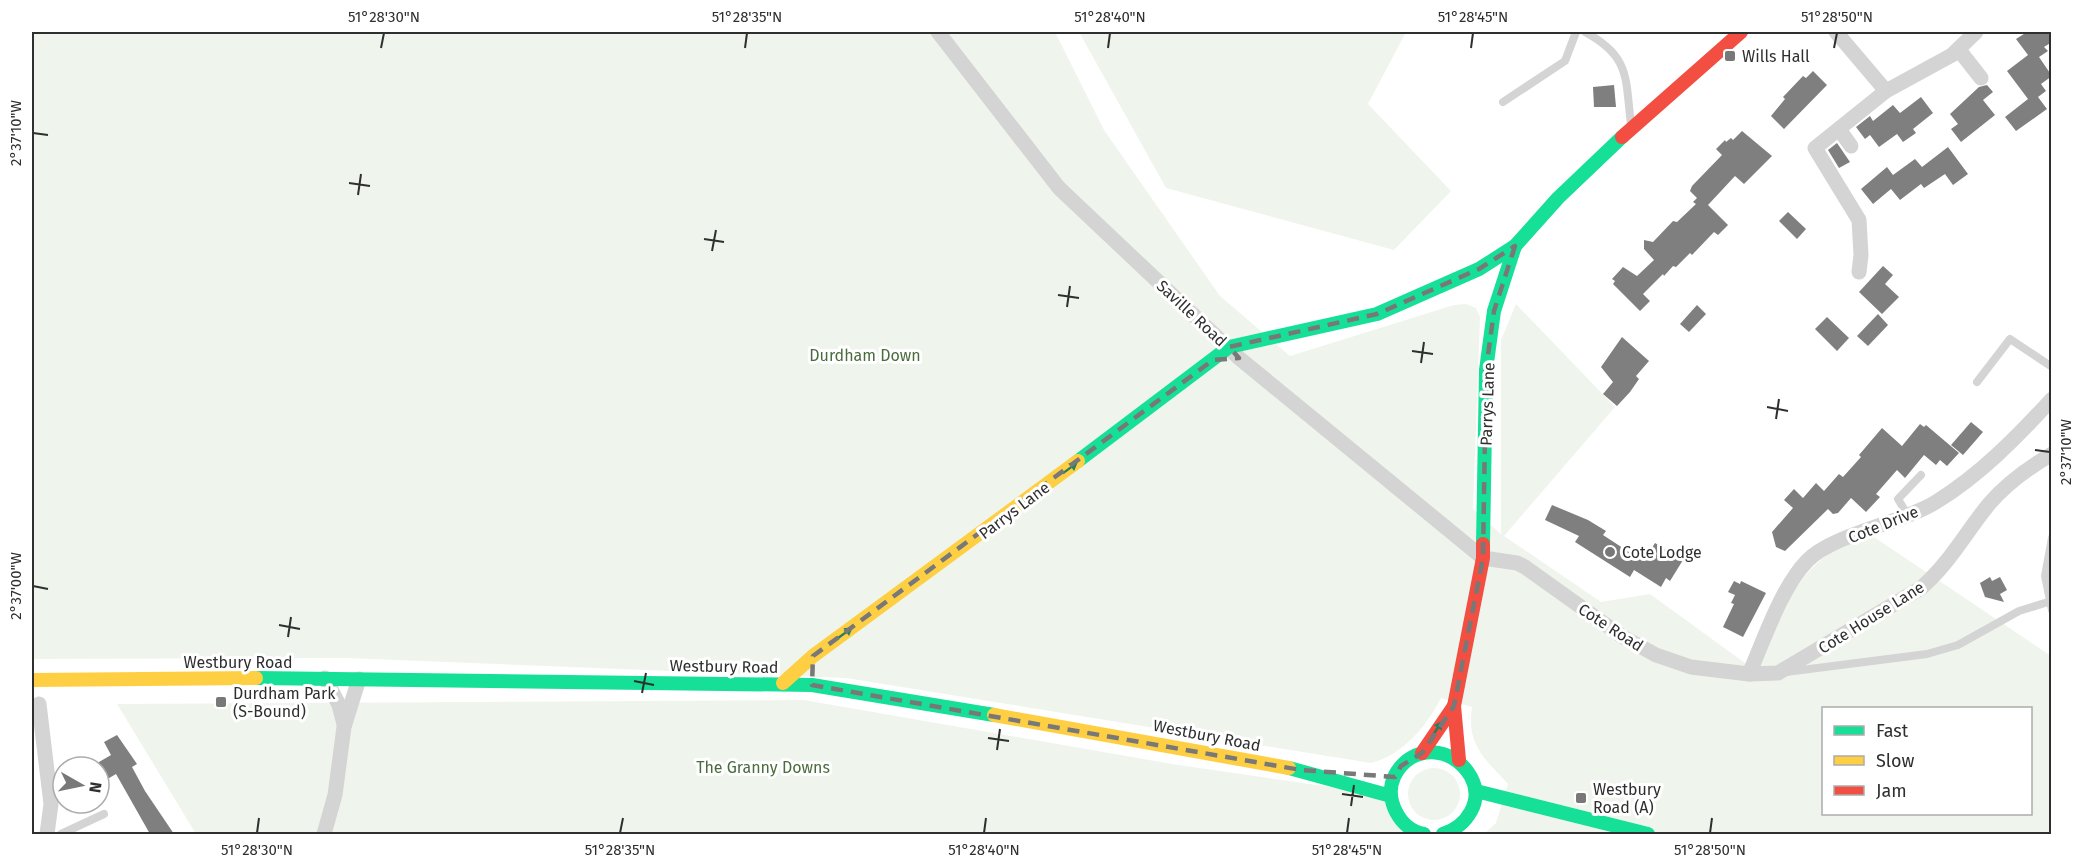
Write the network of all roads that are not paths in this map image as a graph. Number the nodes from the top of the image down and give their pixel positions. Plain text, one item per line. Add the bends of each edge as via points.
1 (939, 32) edge
2 (1576, 32) edge
3 (1585, 32) edge
4 (1741, 32) edge
5 (1836, 32) edge
6 (1976, 32) edge
7 (1959, 50) junction
8 (1981, 78) dead end
9 (1886, 91) junction
10 (1503, 102) dead end
11 (1631, 128) junction
12 (1839, 129) junction
13 (1851, 146) dead end
14 (1515, 246) junction
15 (1859, 272) dead end
16 (1234, 352) junction
17 (1213, 360) joint
18 (2052, 367) edge
19 (1977, 382) dead end
20 (2052, 399) edge
21 (2052, 454) edge
22 (1922, 475) dead end
23 (1907, 514) junction
24 (2052, 538) edge
25 (1483, 558) junction
26 (2050, 606) edge
27 (813, 656) junction
28 (1778, 673) junction
29 (1749, 675) junction
30 (325, 678) junction
31 (359, 679) junction
32 (32, 680) edge
33 (783, 683) junction
34 (812, 685) junction
35 (37, 706) edge
36 (1454, 706) junction
37 (344, 727) junction
38 (1422, 753) junction
39 (1459, 760) junction
40 (1301, 770) junction
41 (1364, 774) dead end
42 (1476, 791) junction
43 (1391, 796) junction
44 (1472, 810) junction
45 (1491, 812) dead end
46 (102, 815) edge
47 (1510, 815) dead end
48 (1607, 826) junction
49 (47, 834) edge
50 (61, 834) edge
51 (324, 834) edge
52 (1421, 834) edge
53 (1443, 834) edge
54 (1648, 834) edge

1 - 16 street, Saville Road via 1059,188
2 - 10 lane via 1564,62
3 - 11 lane via 1597,38 1625,69
4 - 11 main road, Parrys Lane
5 - 9 street
6 - 7 street
7 - 8 street
7 - 9 street
9 - 12 street
11 - 14 main road, Parrys Lane
12 - 13 street
12 - 15 street via 1815,148 1859,220
14 - 16 main road, Parrys Lane via 1479,269 1377,314
14 - 25 main road, Parrys Lane via 1494,311 1486,370
16 - 17 street, Parrys Lane
16 - 25 street, Saville Road
27 -> 17 main road, Parrys Lane
18 - 19 lane via 2010,339
20 - 23 street, Cote Drive via 2007,447 1935,503
21 - 28 street, Cote House Lane via 2021,473 1990,503 1938,574 1921,588
22 - 23 lane via 1898,499
23 - 29 street, Cote Drive via 1833,544 1808,560 1775,616
24 - 26 lane via 2045,576
25 - 29 street, Cote Road via 1525,567 1623,637 1656,655 1691,667
25 - 36 main road, Parrys Lane
26 - 28 lane via 2019,611 1958,645 1927,654
27 - 33 main road, Parrys Lane
27 - 34 main road
28 - 29 street, Cote House Lane
30 - 31 main road, Westbury Road
30 - 32 main road, Westbury Road
30 - 37 street via 339,705
31 - 33 main road, Westbury Road
31 - 37 street
33 - 34 main road, Westbury Road
34 - 40 main road, Westbury Road
35 - 49 street via 51,804
38 -> 36 main road, Parrys Lane
36 - 39 main road, Parrys Lane
37 - 51 street
38 - 39 main road via 1441,752
38 - 43 main road, Parrys Lane via 1390,776
39 - 42 main road via 1471,774
40 - 41 main road, Westbury Road
40 - 43 main road, Westbury Road
42 - 44 main road
42 - 48 main road
43 - 52 main road via 1399,819
44 - 45 main road
44 - 53 main road via 1458,828
46 - 50 lane
47 - 48 main road
48 - 54 main road

